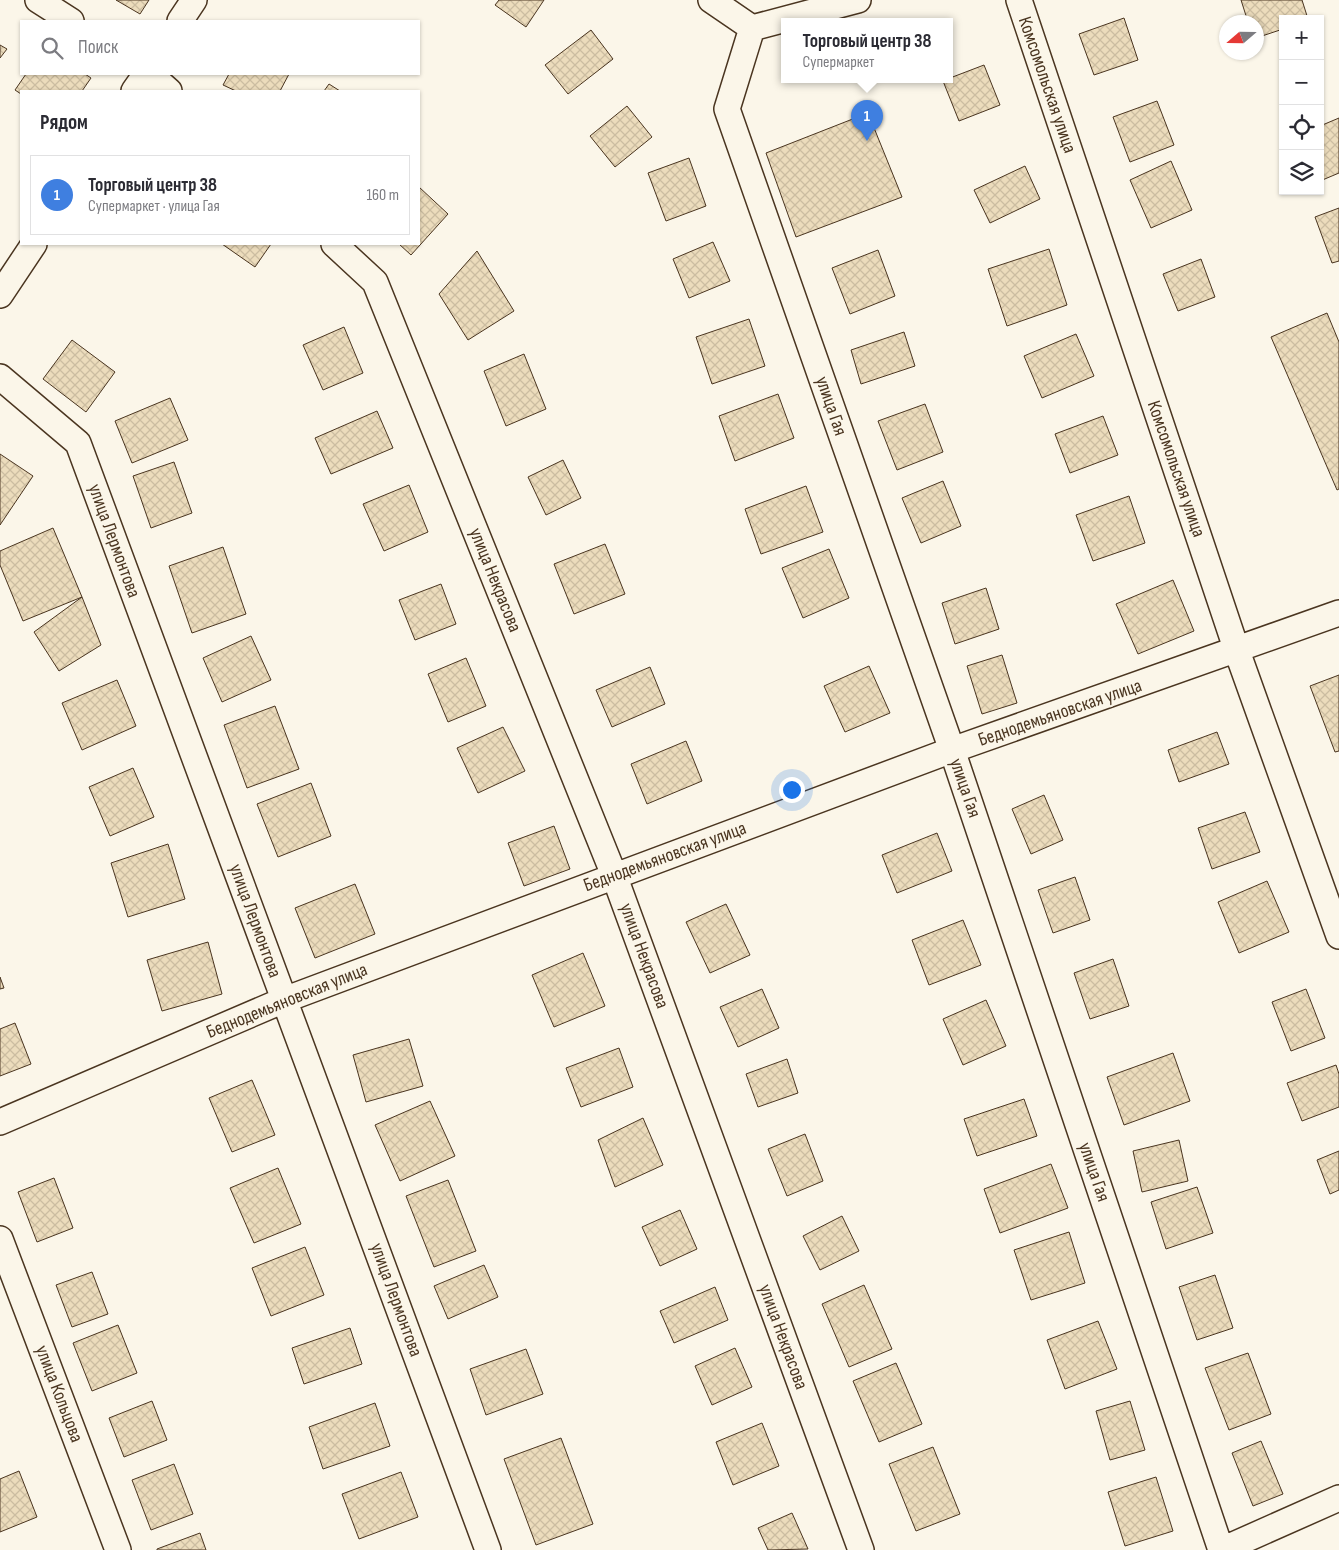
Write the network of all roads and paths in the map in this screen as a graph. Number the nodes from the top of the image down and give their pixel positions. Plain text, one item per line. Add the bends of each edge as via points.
1 (38, 0) edge
2 (194, 0) edge
3 (710, 0) edge
4 (858, 0) edge
5 (1019, 0) edge
6 (790, 18) edge
7 (69, 20) edge
8 (181, 20) edge
9 (781, 20) edge
10 (752, 28) junction
11 (145, 75) edge
12 (151, 75) edge
13 (135, 90) edge
14 (168, 90) edge
15 (33, 245) edge
16 (335, 245) edge
17 (0, 295) edge
18 (0, 377) edge
19 (1339, 613) edge
20 (1237, 650) junction
21 (952, 750) junction
22 (614, 875) junction
23 (1339, 936) edge
24 (284, 1000) junction
25 (0, 1122) edge
26 (0, 1239) edge
27 (1339, 1498) edge
28 (118, 1550) edge
29 (488, 1550) edge
30 (860, 1550) edge
31 (1222, 1550) edge

1 - 7 street
2 - 8 street
3 - 10 street
4 - 6 street
5 - 20 street, Комсомольская улица
9 - 10 street
10 - 21 street, улица Гая via 727,109
11 - 13 street
12 - 14 street
15 - 17 street
16 - 22 street, улица Некрасова via 375,282
18 - 24 street, улица Лермонтова via 78,443
19 - 20 street, Беднодемьяновская улица
20 - 21 street, Беднодемьяновская улица
20 - 23 street, Комсомольская улица
21 - 22 street, Беднодемьяновская улица
21 - 31 street, улица Гая
22 - 24 street, Беднодемьяновская улица
22 - 30 street, улица Некрасова
24 - 25 street, Беднодемьяновская улица
24 - 29 street, улица Лермонтова
26 - 28 street, улица Кольцова
27 - 31 street

